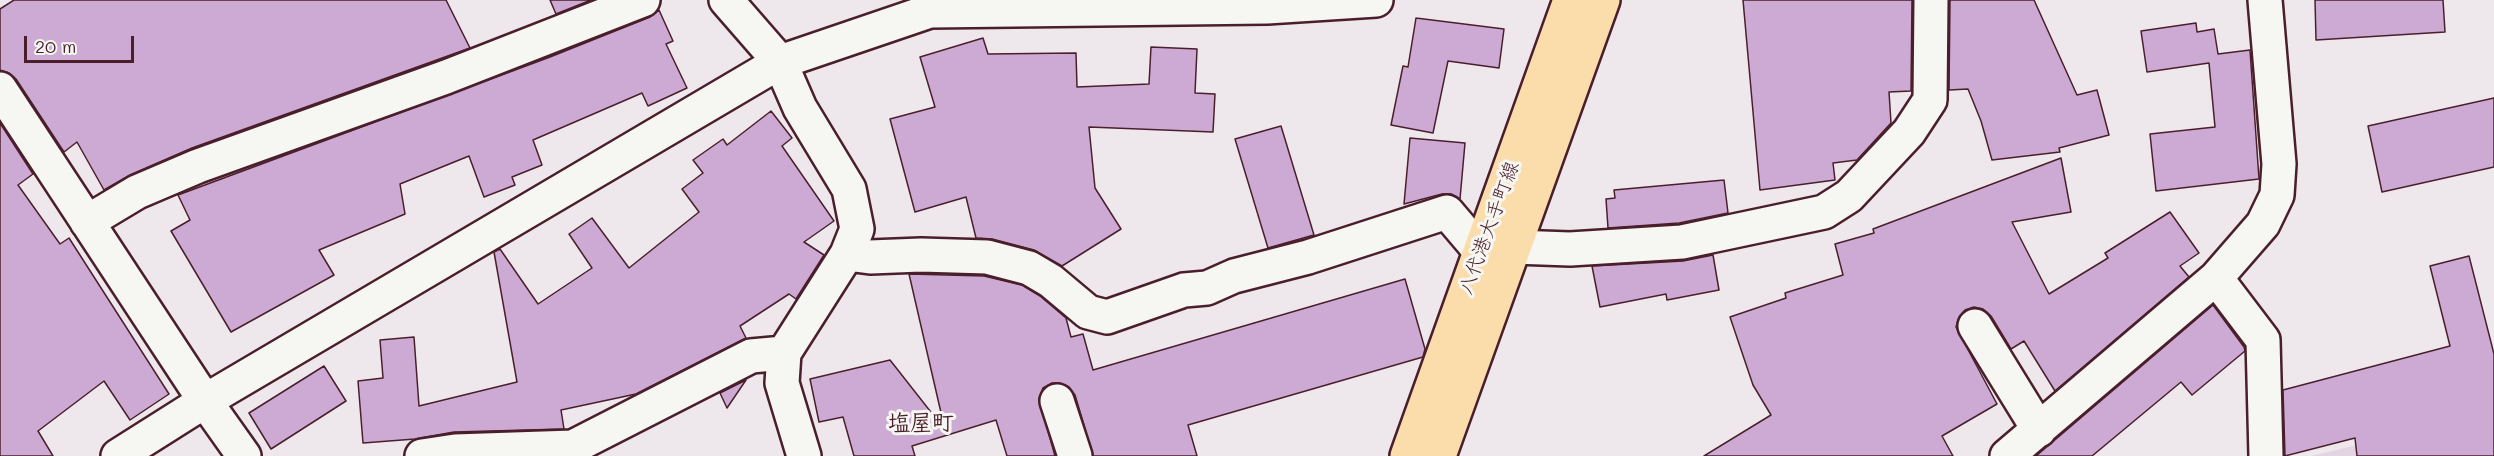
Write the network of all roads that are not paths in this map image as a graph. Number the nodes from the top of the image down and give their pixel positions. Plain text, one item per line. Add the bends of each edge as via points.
1 (726, 0) edge
2 (1376, 0) edge
3 (1570, 0) edge
4 (1603, 0) edge
5 (1931, 0) edge
6 (2265, 0) edge
7 (626, 3) edge
8 (1268, 3) edge
9 (780, 63) junction
10 (0, 88) edge
11 (87, 222) junction
12 (1514, 247) junction
13 (1481, 252) junction
14 (847, 254) junction
15 (2216, 278) junction
16 (1975, 326) dead end
17 (784, 353) junction
18 (205, 401) junction
19 (1057, 401) dead end
20 (2039, 430) junction
21 (578, 452) edge
22 (118, 456) edge
23 (244, 456) edge
24 (422, 456) edge
25 (804, 456) edge
26 (1075, 456) edge
27 (1407, 456) edge
28 (1439, 456) edge
29 (2007, 456) edge
30 (2266, 456) edge

1 - 9 street
2 - 8 street
3 - 13 main road, 八代港大手町線
4 - 12 main road, 八代港大手町線
5 - 12 street via 1930,100 1902,140 1849,196 1824,212 1682,242 1570,249
6 - 15 street via 2279,164 2277,195 2263,224
7 - 11 street via 446,77 198,166 137,192
8 - 9 street via 930,11
9 - 14 street via 800,108 849,189 857,229
9 - 18 street
10 - 11 street
11 - 18 street
12 - 28 main road, 八代港大手町線
13 - 14 street via 1447,212 1308,257 1234,276 1207,288 1184,290 1107,317 1088,312 1029,268 987,257
13 - 27 main road, 八代港大手町線
14 - 17 street
15 - 20 street
15 - 30 street via 2263,339
16 - 20 street
17 - 21 street via 751,356
17 - 25 street via 782,383
18 - 22 street
18 - 23 street
19 - 26 street
20 - 29 street
21 - 24 street via 455,451

